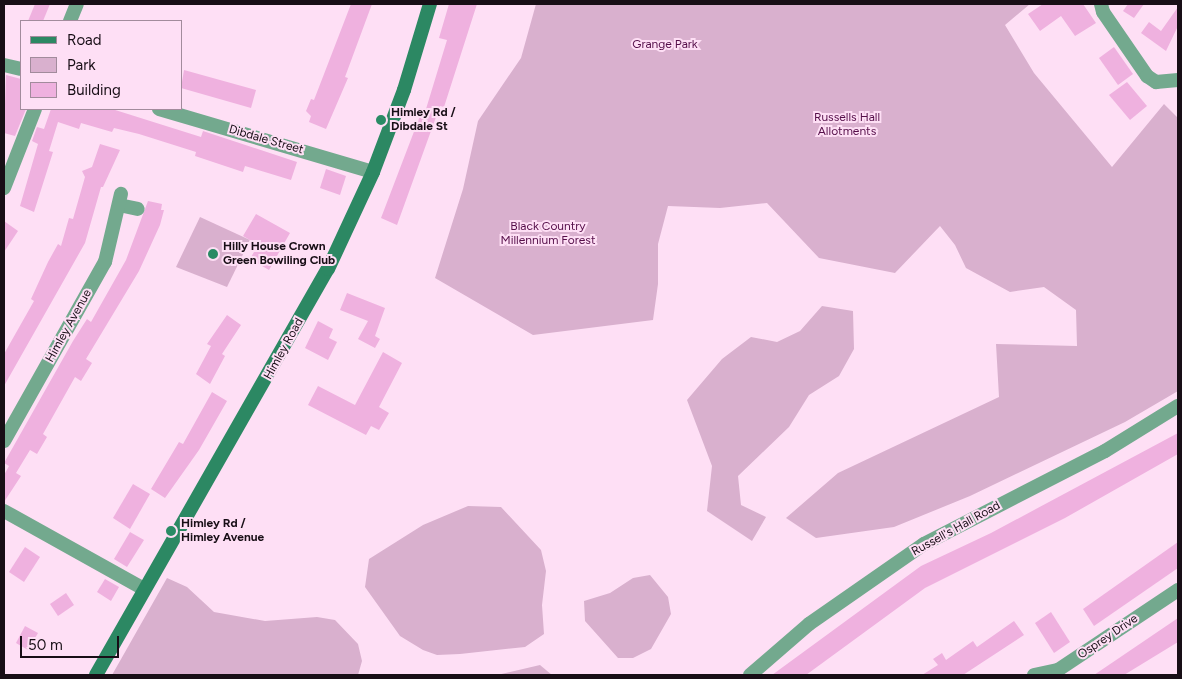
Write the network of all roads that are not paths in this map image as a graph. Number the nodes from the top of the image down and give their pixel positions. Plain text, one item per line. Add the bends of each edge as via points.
1 (77, 4) edge
2 (430, 4) edge
3 (1101, 4) edge
4 (70, 20) edge
5 (4, 65) edge
6 (20, 69) edge
7 (1178, 80) edge
8 (35, 110) edge
9 (162, 110) edge
10 (373, 172) junction
11 (4, 188) edge
12 (138, 208) dead end
13 (1178, 406) edge
14 (4, 442) edge
15 (4, 511) edge
16 (144, 589) junction
17 (1178, 590) edge
18 (1059, 673) edge
19 (96, 675) edge
20 (750, 675) edge
21 (1034, 675) edge

1 - 4 street
2 - 10 main road, Himley Road via 404,90
3 - 7 street via 1103,12 1142,68 1156,82
5 - 6 street
8 - 11 street
9 - 10 street, Dibdale Street
10 - 16 main road, Himley Road via 310,302
12 - 14 street, Himley Avenue via 120,200 105,262
13 - 20 street, Russell's Hall Road via 1105,451 924,544 809,624
15 - 16 street
16 - 19 main road, Himley Road
17 - 18 street, Osprey Drive
18 - 21 street, Osprey Drive

